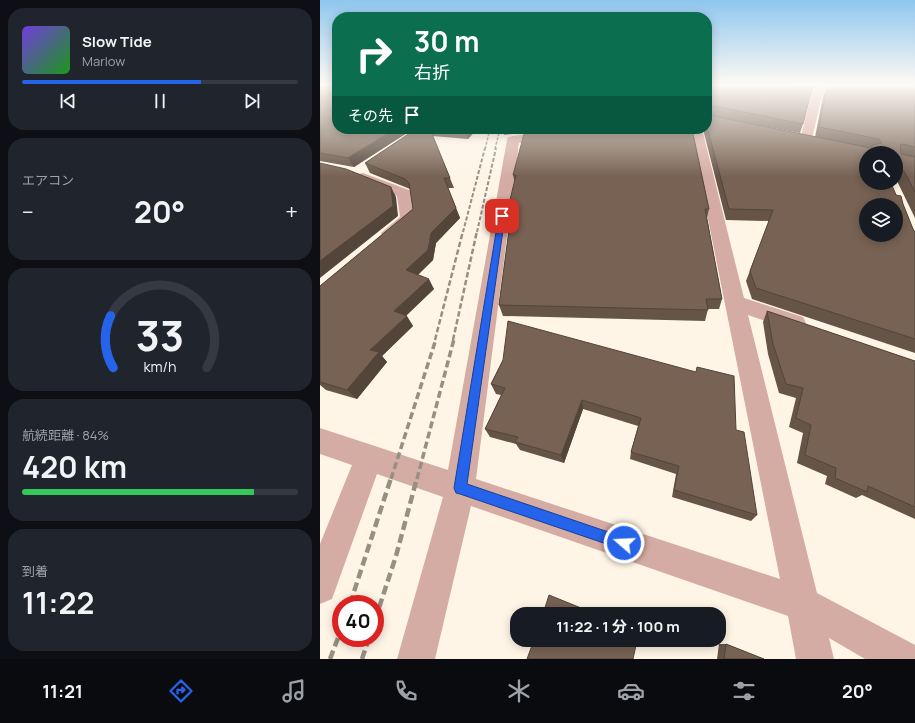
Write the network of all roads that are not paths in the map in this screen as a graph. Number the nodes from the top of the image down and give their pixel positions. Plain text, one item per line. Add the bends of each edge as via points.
1 (812, 116) edge
2 (562, 134) edge
3 (697, 134) edge
4 (791, 137) edge
5 (806, 140) junction
6 (822, 144) edge
7 (358, 171) dead end
8 (379, 242) edge
9 (734, 302) junction
10 (817, 330) edge
11 (320, 440) edge
12 (369, 457) junction
13 (460, 488) junction
14 (320, 587) edge
15 (803, 604) junction
16 (416, 659) edge
17 (816, 659) edge
18 (902, 659) edge

1 - 5 street
2 - 13 street via 513,140
3 - 9 street
4 - 5 street
5 - 6 street
7 - 8 street via 404,193 409,218
9 - 10 street
9 - 15 street
11 - 12 street
12 - 13 street
12 - 14 street
13 - 15 street
13 - 16 street
15 - 17 street
15 - 18 street

